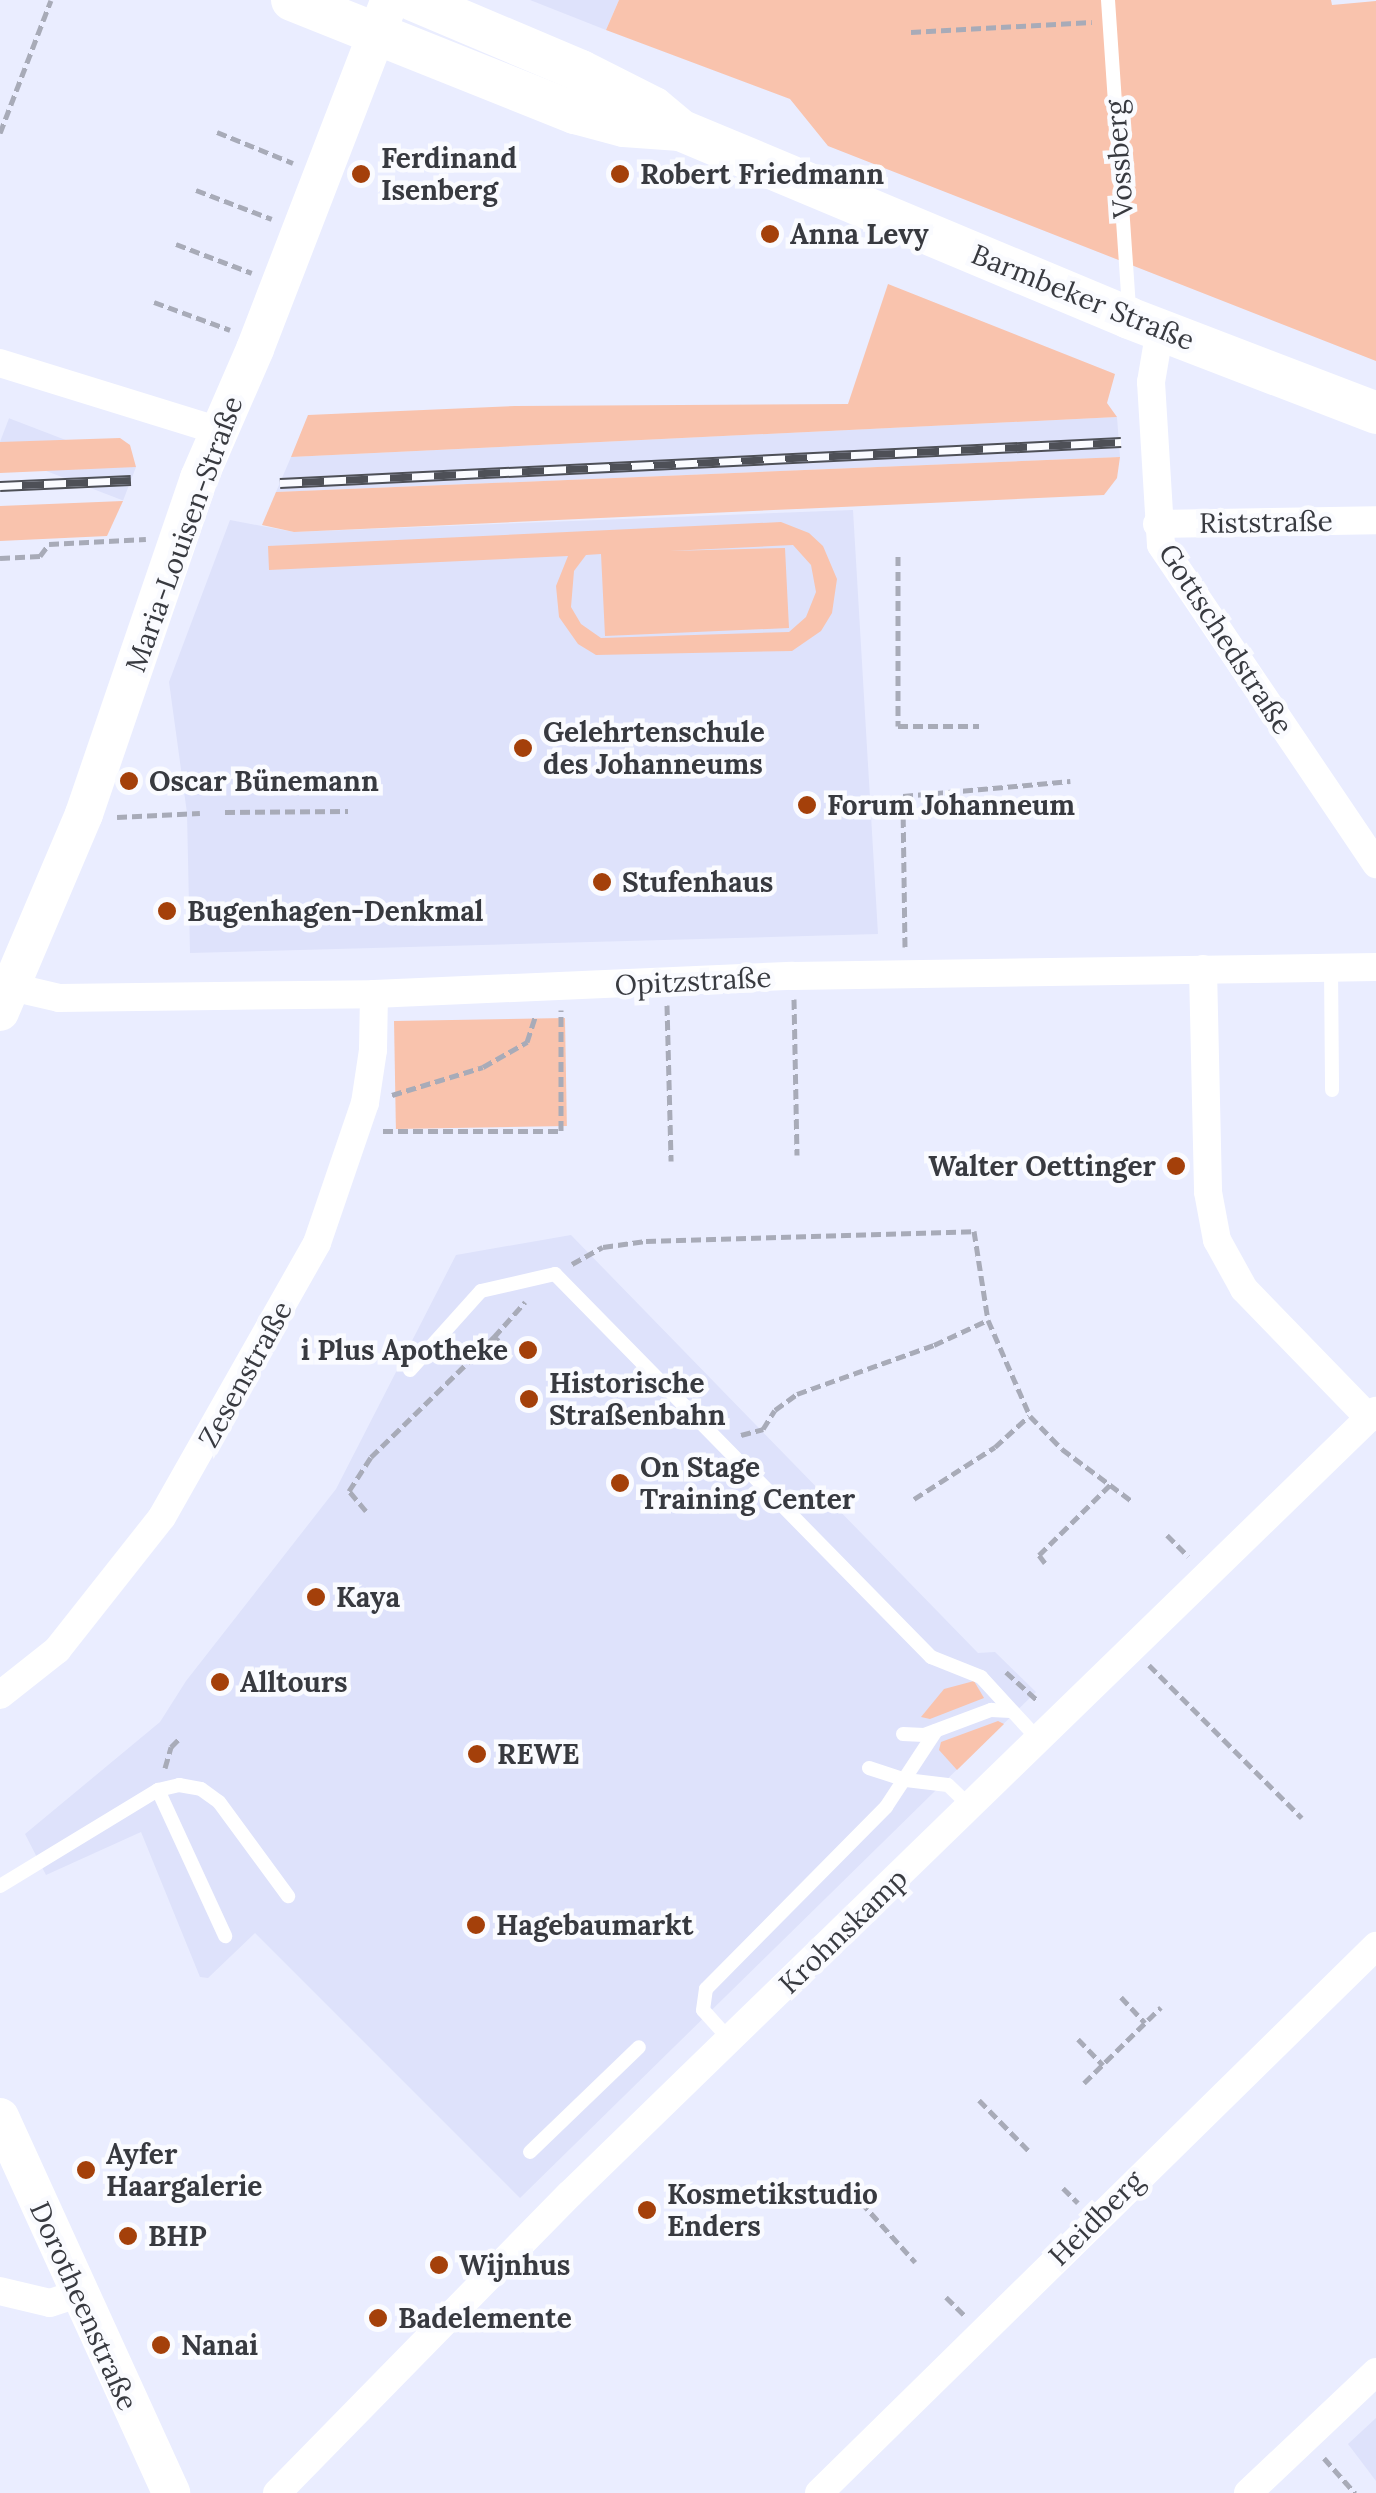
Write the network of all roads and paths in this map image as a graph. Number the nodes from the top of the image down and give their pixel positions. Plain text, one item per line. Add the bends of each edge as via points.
1 (51, 0) edge
2 (292, 0) edge
3 (413, 0) edge
4 (1108, 0) edge
5 (384, 17) edge
6 (1110, 21) junction
7 (911, 32) dead end
8 (680, 130) junction
9 (217, 132) dead end
10 (0, 133) edge
11 (294, 163) dead end
12 (196, 190) dead end
13 (272, 218) dead end
14 (176, 244) dead end
15 (252, 274) dead end
16 (154, 302) dead end
17 (1144, 323) junction
18 (230, 330) dead end
19 (0, 363) edge
20 (1376, 413) edge
21 (220, 430) junction
22 (1376, 520) edge
23 (1157, 524) junction
24 (179, 537) junction
25 (898, 556) dead end
26 (0, 558) edge
27 (979, 726) dead end
28 (1070, 782) dead end
29 (348, 811) dead end
30 (225, 812) dead end
31 (200, 813) dead end
32 (84, 814) junction
33 (1376, 864) edge
34 (1376, 967) edge
35 (1331, 968) junction
36 (1203, 970) junction
37 (905, 975) junction
38 (793, 976) junction
39 (666, 982) junction
40 (553, 987) junction
41 (374, 994) junction
42 (6, 999) edge
43 (1332, 1090) dead end
44 (363, 1109) junction
45 (798, 1155) dead end
46 (671, 1162) dead end
47 (555, 1274) junction
48 (988, 1320) junction
49 (500, 1341) dead end
50 (410, 1370) dead end
51 (1373, 1414) edge
52 (1030, 1416) junction
53 (720, 1442) junction
54 (1110, 1485) junction
55 (914, 1499) dead end
56 (1133, 1502) dead end
57 (366, 1510) dead end
58 (1045, 1563) dead end
59 (1133, 1649) junction
60 (0, 1695) edge
61 (1012, 1711) junction
62 (936, 1731) junction
63 (903, 1734) dead end
64 (181, 1737) dead end
65 (1040, 1740) junction
66 (869, 1768) dead end
67 (906, 1780) junction
68 (158, 1790) junction
69 (971, 1807) junction
70 (1302, 1818) dead end
71 (0, 1886) edge
72 (288, 1896) dead end
73 (225, 1936) dead end
74 (1376, 1946) edge
75 (1120, 1997) dead end
76 (1161, 2007) dead end
77 (1145, 2023) junction
78 (730, 2040) junction
79 (1078, 2040) dead end
80 (639, 2047) dead end
81 (1103, 2065) junction
82 (1084, 2084) dead end
83 (978, 2100) dead end
84 (0, 2117) edge
85 (1030, 2151) dead end
86 (530, 2152) dead end
87 (861, 2202) dead end
88 (915, 2262) dead end
89 (0, 2291) edge
90 (78, 2294) junction
91 (1376, 2372) edge
92 (313, 2454) junction
93 (1324, 2458) dead end
94 (171, 2493) edge
95 (277, 2493) edge
96 (308, 2493) edge
97 (819, 2493) edge
98 (1248, 2493) edge
99 (1354, 2493) edge

1 - 10 path
2 - 5 main road, Barmbeker Straße
3 - 8 main road, Barmbeker Straße via 596,79 654,108
4 - 6 lane, Vossberg
5 - 8 main road, Barmbeker Straße via 575,113 624,126
5 - 21 main road, Maria-Louisen-Straße
6 - 7 path
6 - 17 lane, Vossberg
8 - 17 main road, Barmbeker Straße
9 - 11 path
12 - 13 path
14 - 15 path
16 - 18 path
17 - 20 main road, Barmbeker Straße
17 - 23 street, Gottschedstraße
19 - 21 street
21 - 24 main road, Maria-Louisen-Straße
22 - 23 street, Riststraße
23 - 33 street, Gottschedstraße via 1166,557
24 - 26 path via 49,544 40,556
24 - 32 main road, Maria-Louisen-Straße
25 - 27 path via 898,726
28 - 37 path via 903,796
29 - 30 path
31 - 32 path
32 - 42 main road, Maria-Louisen-Straße
34 - 35 street, Opitzstraße
35 - 36 street, Opitzstraße
35 - 43 lane
36 - 37 street, Opitzstraße
36 - 51 street via 1208,1192 1217,1240 1254,1301
37 - 38 street, Opitzstraße
38 - 39 street, Opitzstraße
38 - 45 path
39 - 40 street, Opitzstraße
39 - 46 path
40 - 41 street, Opitzstraße
40 - 44 path via 527,1042 483,1067
40 - 44 path via 561,1130 376,1131
41 - 42 street, Opitzstraße
41 - 44 street, Zesenstraße
44 - 60 street, Zesenstraße via 317,1243 162,1517 57,1650
47 - 48 path via 603,1246 646,1241 974,1231
47 - 50 lane via 481,1291
47 - 53 lane
48 - 52 path
48 - 53 path via 797,1394 763,1428
49 - 57 path via 494,1337 372,1457 348,1491
51 - 59 street, Krohnskamp
52 - 54 path
52 - 55 path
53 - 61 lane via 932,1657 981,1677
54 - 56 path
54 - 58 path via 1038,1555
59 - 65 street, Krohnskamp
59 - 70 path
61 - 62 lane via 991,1710
61 - 65 lane
62 - 63 lane
62 - 67 lane
64 - 68 path via 170,1747
65 - 69 street, Krohnskamp
66 - 67 lane
67 - 69 lane via 948,1784
67 - 78 lane via 702,1995 703,2010
68 - 71 lane
68 - 72 lane via 201,1789 219,1802
68 - 73 lane
69 - 78 street, Krohnskamp
74 - 97 street, Heidberg
75 - 77 path
76 - 77 path
77 - 81 path
78 - 92 street, Krohnskamp
79 - 81 path
80 - 86 lane
81 - 82 path
83 - 85 path
84 - 90 main road, Dorotheenstraße
87 - 88 path
89 - 90 street via 50,2304
90 - 94 main road, Dorotheenstraße
91 - 98 street
92 - 95 street, Krohnskamp
92 - 96 street
93 - 99 path

